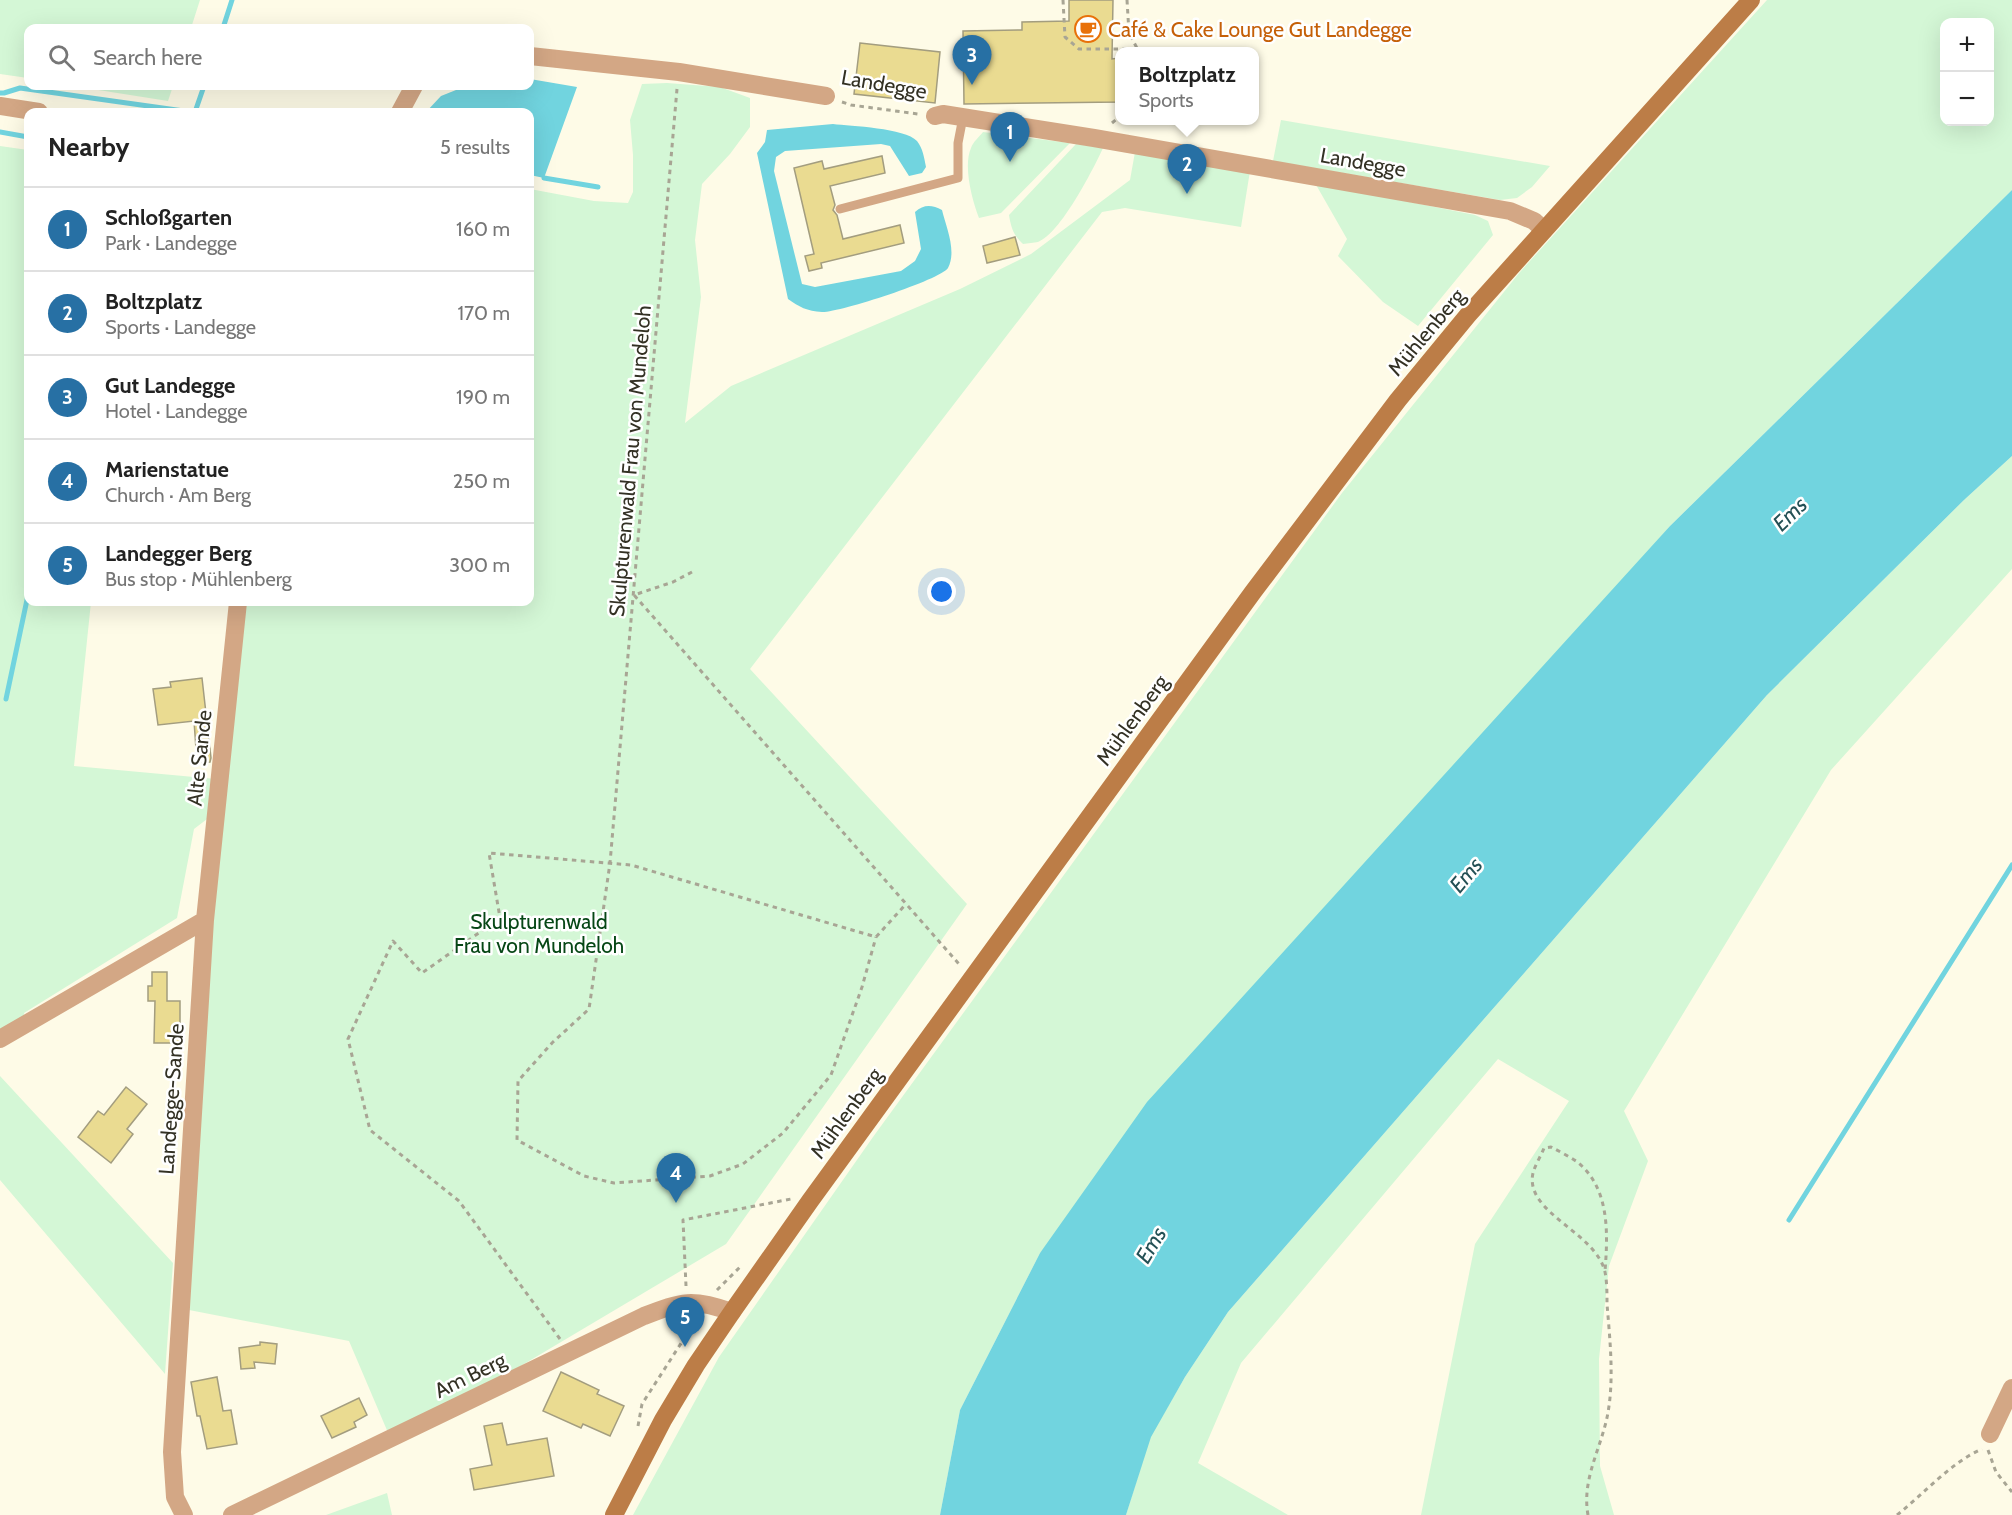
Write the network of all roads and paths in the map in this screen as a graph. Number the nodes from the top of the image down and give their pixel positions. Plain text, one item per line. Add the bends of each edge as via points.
1 (1063, 0) edge
2 (1127, 0) edge
3 (1751, 0) edge
4 (1137, 47) edge
5 (1115, 50) edge
6 (534, 56) edge
7 (679, 72) junction
8 (412, 90) edge
9 (826, 96) joint
10 (0, 106) edge
11 (402, 108) edge
12 (24, 110) edge
13 (935, 116) joint
14 (963, 117) junction
15 (840, 209) dead end
16 (1544, 230) junction
17 (692, 572) dead end
18 (634, 594) junction
19 (238, 606) edge
20 (610, 863) junction
21 (906, 904) junction
22 (204, 920) junction
23 (876, 937) junction
24 (963, 969) dead end
25 (0, 1039) edge
26 (810, 1201) junction
27 (1605, 1271) junction
28 (686, 1279) dead end
29 (706, 1303) junction
30 (732, 1312) junction
31 (570, 1352) junction
32 (2012, 1388) edge
33 (642, 1404) dead end
34 (1990, 1434) dead end
35 (2012, 1492) edge
36 (184, 1515) edge
37 (232, 1515) edge
38 (614, 1515) edge
39 (1588, 1515) edge
40 (1897, 1515) edge

1 - 5 path via 1065,37 1079,49
2 - 4 path via 1129,33
3 - 16 main road, Mühlenberg
6 - 7 street, Landegge
7 - 9 street, Landegge
7 - 18 path, Skulpturenwald Frau von Mundeloh
8 - 11 street
9 - 13 path, Landegge via 851,105
10 - 12 street
13 - 14 street, Landegge
14 - 15 lane via 958,178
14 - 16 street, Landegge via 1510,211
16 - 26 main road, Mühlenberg via 1398,400 1253,592
17 - 18 path
18 - 20 path, Skulpturenwald Frau von Mundeloh
18 - 21 path
19 - 22 street, Alte Sande
20 - 23 path via 631,865
20 - 23 path, Skulpturenwald Frau von Mundeloh via 589,1009 518,1081 517,1140 584,1176 614,1183 710,1176 743,1164 783,1133 831,1075
20 - 31 path via 489,853 500,918 422,973 393,941 348,1039 370,1130 459,1201
21 - 23 path
21 - 24 path
22 - 25 street
22 - 36 street, Landegge-Sande via 172,1452 175,1497
26 - 28 path via 796,1198 683,1220
26 - 30 main road, Mühlenberg
27 - 27 path via 1594,1250 1548,1211 1533,1191 1533,1173 1544,1148 1551,1147 1576,1161 1592,1176 1604,1207 1608,1237
27 - 39 path via 1610,1387 1606,1421 1587,1482
29 - 30 street, Am Berg
29 - 31 street, Am Berg via 684,1302 665,1308
29 - 33 path
30 - 38 main road, Mühlenberg via 663,1420
31 - 37 street, Am Berg
32 - 34 street
35 - 40 path via 1996,1472 1987,1447 1972,1453

